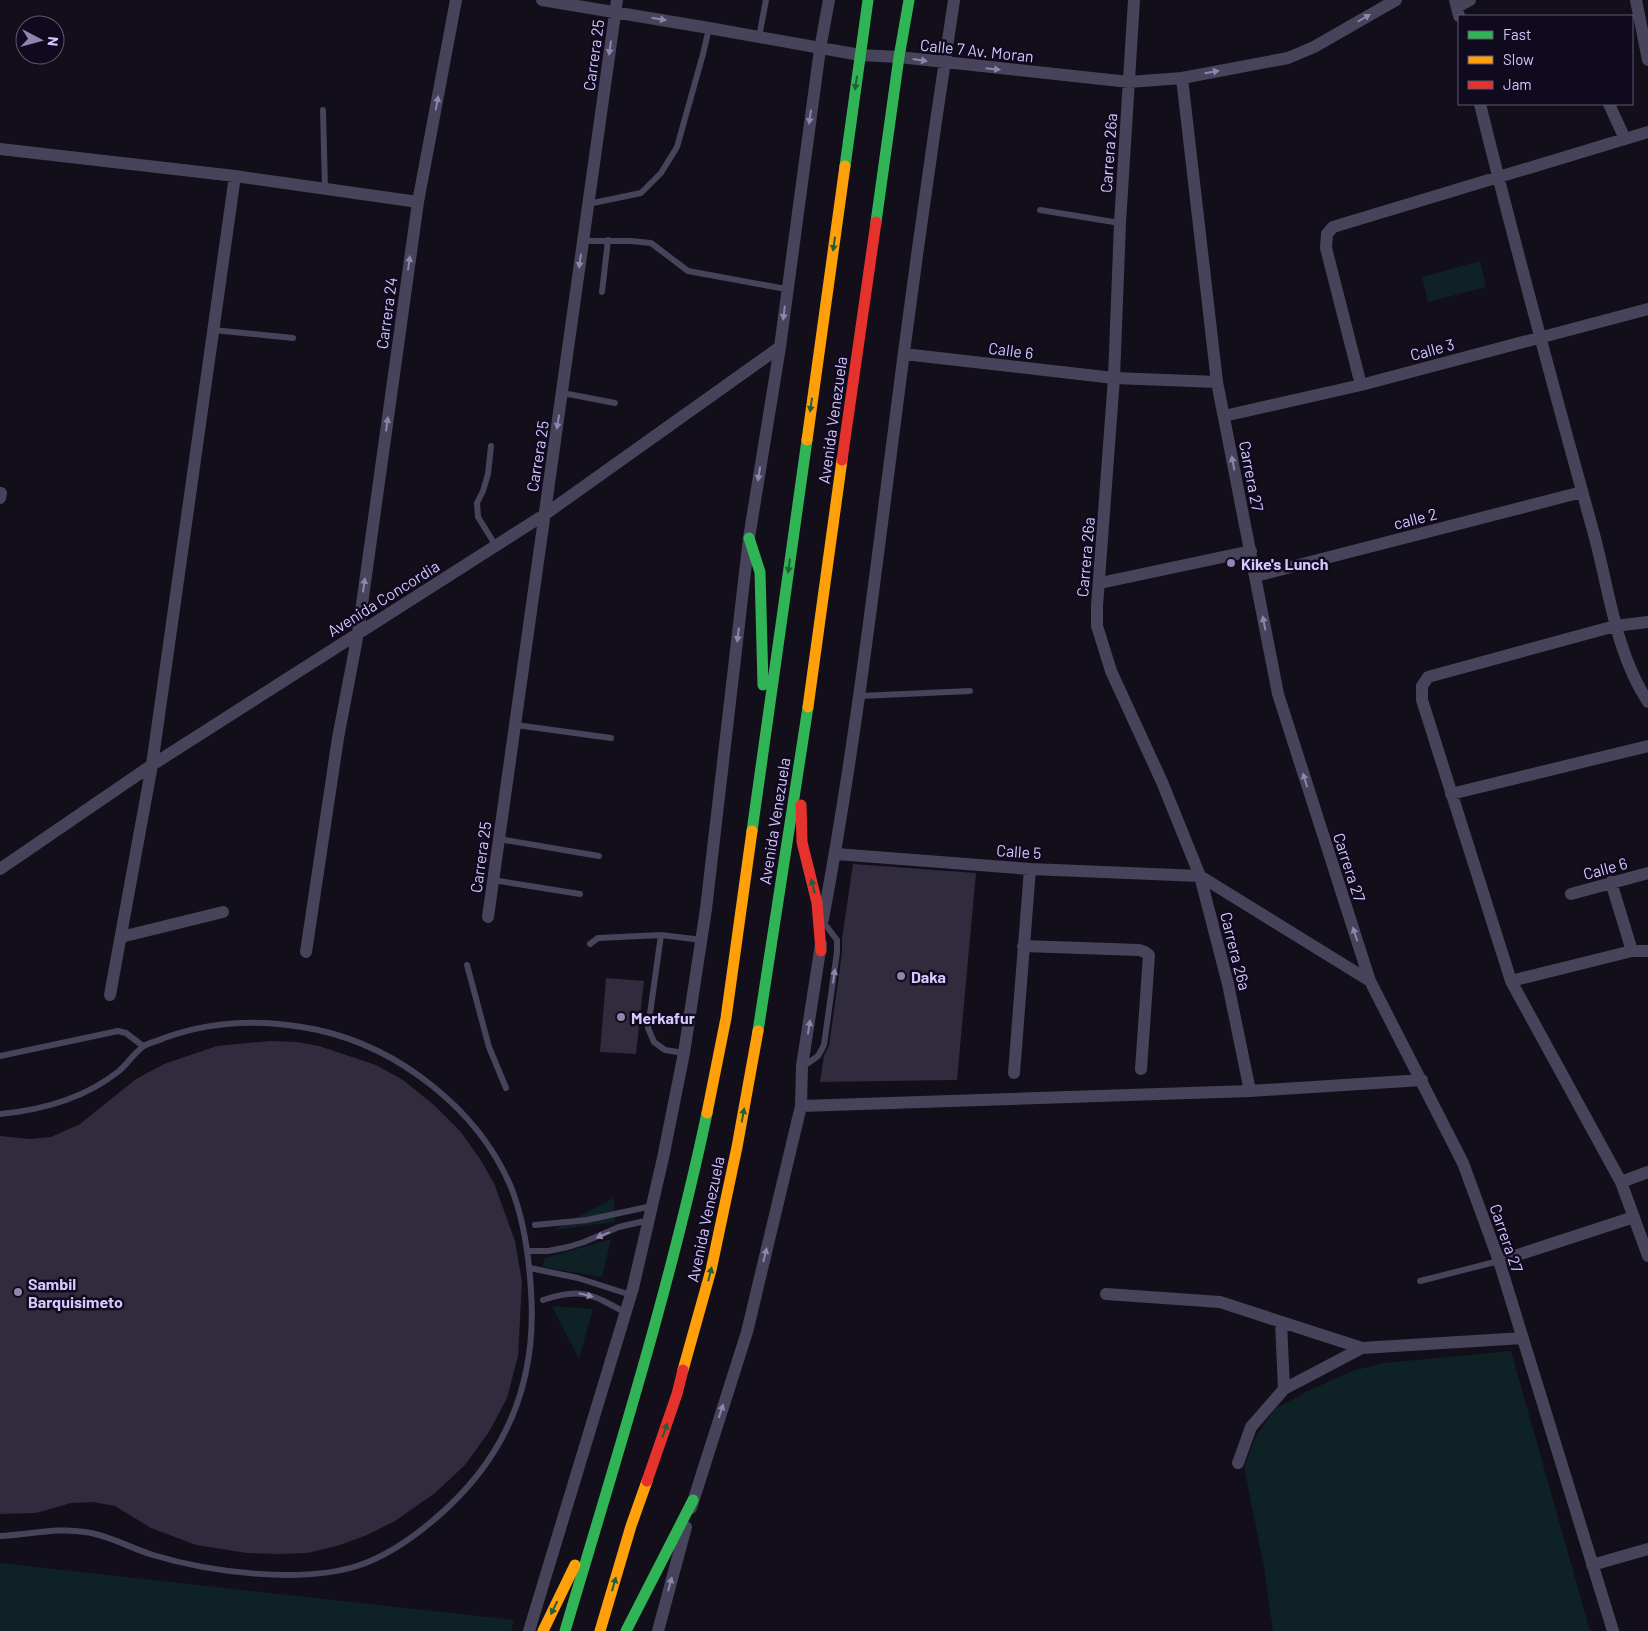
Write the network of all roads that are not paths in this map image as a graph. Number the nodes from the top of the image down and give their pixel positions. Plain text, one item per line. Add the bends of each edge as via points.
1 (456, 0) edge
2 (542, 0) edge
3 (766, 0) edge
4 (829, 0) edge
5 (868, 0) edge
6 (908, 0) edge
7 (954, 0) edge
8 (1134, 0) edge
9 (1396, 0) edge
10 (1470, 0) edge
11 (1636, 0) edge
12 (616, 6) edge
13 (1457, 8) edge
14 (709, 28) junction
15 (759, 37) junction
16 (820, 48) junction
17 (860, 55) junction
18 (899, 57) junction
19 (1648, 60) edge
20 (944, 64) junction
21 (1182, 78) junction
22 (1129, 82) junction
23 (1480, 105) edge
24 (1609, 105) edge
25 (323, 110) dead end
26 (1648, 132) edge
27 (1625, 139) junction
28 (0, 149) edge
29 (235, 176) junction
30 (1498, 178) junction
31 (325, 189) junction
32 (418, 202) junction
33 (588, 204) junction
34 (1040, 210) dead end
35 (1120, 223) junction
36 (608, 240) junction
37 (583, 241) junction
38 (786, 289) junction
39 (602, 292) dead end
40 (1648, 309) edge
41 (213, 330) junction
42 (1539, 337) junction
43 (293, 338) dead end
44 (780, 347) junction
45 (904, 354) junction
46 (1114, 378) junction
47 (1217, 382) junction
48 (1361, 385) junction
49 (562, 393) junction
50 (615, 403) dead end
51 (1224, 416) junction
52 (491, 446) dead end
53 (1582, 492) junction
54 (544, 515) junction
55 (749, 538) junction
56 (496, 546) junction
57 (1251, 552) junction
58 (1256, 576) junction
59 (1100, 583) junction
60 (1648, 622) edge
61 (1615, 626) junction
62 (358, 633) junction
63 (970, 691) dead end
64 (860, 696) junction
65 (1648, 702) edge
66 (516, 725) junction
67 (766, 730) junction
68 (611, 738) dead end
69 (1648, 746) edge
70 (799, 764) junction
71 (152, 765) junction
72 (1451, 794) junction
73 (499, 839) junction
74 (836, 854) junction
75 (599, 856) dead end
76 (0, 869) edge
77 (1030, 869) junction
78 (1648, 873) edge
79 (1200, 876) junction
80 (492, 880) junction
81 (1611, 882) junction
82 (580, 894) dead end
83 (1571, 894) dead end
84 (223, 912) dead end
85 (488, 917) dead end
86 (823, 922) junction
87 (662, 935) junction
88 (120, 937) junction
89 (702, 940) junction
90 (590, 944) dead end
91 (1023, 946) junction
92 (1632, 951) junction
93 (1648, 951) edge
94 (306, 952) dead end
95 (820, 952) junction
96 (467, 965) dead end
97 (1511, 980) junction
98 (1370, 981) junction
99 (110, 995) dead end
100 (143, 1046) junction
101 (684, 1053) junction
102 (0, 1056) edge
103 (802, 1066) junction
104 (1141, 1069) dead end
105 (1014, 1073) dead end
106 (1422, 1080) junction
107 (506, 1088) dead end
108 (1250, 1091) junction
109 (801, 1106) junction
110 (0, 1114) edge
111 (1648, 1172) edge
112 (1621, 1182) junction
113 (652, 1206) junction
114 (1634, 1217) junction
115 (649, 1220) junction
116 (535, 1225) dead end
117 (528, 1251) junction
118 (1648, 1256) edge
119 (1499, 1261) junction
120 (530, 1268) junction
121 (1420, 1281) dead end
122 (1106, 1294) dead end
123 (631, 1295) junction
124 (543, 1300) dead end
125 (626, 1313) junction
126 (1281, 1322) junction
127 (1523, 1338) junction
128 (1362, 1348) junction
129 (1284, 1389) junction
130 (1238, 1463) dead end
131 (693, 1500) junction
132 (598, 1517) junction
133 (0, 1536) edge
134 (1648, 1549) edge
135 (1592, 1565) junction
136 (529, 1631) edge
137 (543, 1631) edge
138 (565, 1631) edge
139 (600, 1631) edge
140 (626, 1631) edge
141 (658, 1631) edge
142 (1613, 1631) edge

32 -> 1 street, Carrera 24
2 - 12 street, Calle 7 Av. Moran
3 - 15 lane
4 - 16 street
5 - 17 street, Avenida Venezuela
6 - 18 street, Avenida Venezuela
7 - 20 street
8 - 22 street, Carrera 26a
21 -> 9 street, Calle 7 Av. Moran via 1288,58
10 - 13 street
11 - 19 street
12 -> 14 street, Calle 7 Av. Moran
12 -> 33 street, Carrera 25
14 - 15 street, Calle 7 Av. Moran
14 - 33 lane via 677,147 661,172 642,192
15 - 16 street, Calle 7 Av. Moran
16 - 17 street, Calle 7 Av. Moran
16 -> 38 street
17 - 18 street, Calle 7 Av. Moran
17 -> 67 street, Avenida Venezuela
18 -> 20 street, Calle 7 Av. Moran
18 - 70 street, Avenida Venezuela
20 -> 22 street, Calle 7 Av. Moran
20 - 45 street
21 - 22 street, Calle 7 Av. Moran
21 - 47 street, Carrera 27
22 - 35 street, Carrera 26a
23 - 30 street
24 - 27 street
25 - 31 lane
26 - 27 street
27 - 30 street
28 - 29 street
29 - 31 street
29 - 41 street
30 - 42 street
30 - 48 street via 1333,227 1328,234 1326,248
31 - 32 street
62 -> 32 street, Carrera 24
33 - 37 street, Carrera 25
34 - 35 lane
35 - 46 street, Carrera 26a
36 - 37 lane
36 - 38 lane via 651,244 688,271
36 - 39 lane
37 -> 49 street, Carrera 25
38 -> 44 street
40 - 42 street, Calle 3
41 - 43 lane
41 - 71 street
42 - 48 street, Calle 3
42 - 53 street
44 - 54 street, Avenida Concordia
44 -> 55 street
45 - 46 street, Calle 6
45 - 64 street
46 - 47 street, Calle 6
46 - 59 street, Carrera 26a
47 - 51 street, Carrera 27
48 - 51 street, Calle 3
49 - 50 lane
49 -> 54 street, Carrera 25
57 -> 51 street, Carrera 27
52 - 56 lane via 488,474 478,503 478,517
53 - 58 street, calle 2
53 - 61 street
54 - 56 street, Avenida Concordia
54 - 66 street, Carrera 25
55 - 67 street via 760,572 762,692
55 -> 89 street
56 - 62 street, Avenida Concordia
57 - 58 street, Carrera 27
57 - 59 street
98 -> 58 street, Carrera 27 via 1278,694
59 - 79 street, Carrera 26a via 1097,626 1111,671 1162,782
60 - 61 street
61 - 65 street via 1635,682
61 - 72 street via 1428,677 1422,686 1422,700
62 - 71 street, Avenida Concordia
62 - 94 street, Carrera 24 via 338,738
63 - 64 lane
64 - 74 street
66 - 68 lane
66 - 73 street, Carrera 25
67 - 132 street, Avenida Venezuela via 726,1018 701,1143 643,1374
69 - 72 street
95 -> 70 street via 817,902 802,842
139 -> 70 street, Avenida Venezuela via 631,1526 677,1394 712,1270 760,1018
71 - 76 street, Avenida Concordia
71 - 88 street
72 - 97 street
73 - 75 lane
73 - 80 street, Carrera 25
74 - 77 street, Calle 5
74 - 86 street
77 - 79 street, Calle 5
77 - 91 street
78 - 81 street, Calle 6
79 - 98 street
79 - 108 street, Carrera 26a via 1228,984
80 - 82 lane
80 - 85 street, Carrera 25
81 - 83 street, Calle 6
81 - 92 street
84 - 88 street
86 - 95 street
103 -> 86 lane via 818,1056 824,1044 837,940
87 - 89 lane
87 - 90 lane via 598,938
87 - 101 lane via 648,1028 654,1042 665,1050
88 - 99 street
89 - 101 street
91 - 104 street via 1139,950 1148,955
91 - 105 street
92 - 93 street
92 - 97 street
103 -> 95 street
96 - 107 lane via 489,1047
97 - 112 street
98 - 106 street, Carrera 27
100 - 102 lane via 118,1031
100 - 110 lane via 116,1074 85,1093 46,1108
100 - 117 lane via 213,1025 278,1024 341,1036 392,1058 416,1072 456,1107 486,1145 511,1187
101 - 113 street
103 - 109 street
106 - 108 street
106 - 119 street, Carrera 27 via 1463,1163
108 - 109 street
131 -> 109 street via 747,1332
111 - 112 street
112 - 114 street
113 - 115 street
113 - 116 lane via 587,1220
114 - 118 street
114 - 119 street
115 -> 117 lane via 568,1247
115 - 123 street
117 - 120 lane
119 - 121 lane
119 - 127 street, Carrera 27
120 - 123 lane via 578,1278
120 - 133 lane via 530,1352 520,1396 506,1431 481,1470 452,1504 389,1552 339,1571 295,1575 232,1571 181,1562 84,1532 58,1530
122 - 126 street via 1220,1302
123 - 125 street
124 -> 125 lane via 564,1293 580,1293 601,1299
125 - 136 street
126 - 128 street
126 - 129 street
127 - 128 street
127 - 135 street, Carrera 27
128 - 129 street
129 - 130 street via 1251,1427
131 - 140 street
141 -> 131 street
132 -> 137 street
132 - 138 street, Avenida Venezuela
134 - 135 street
135 - 142 street, Carrera 27

